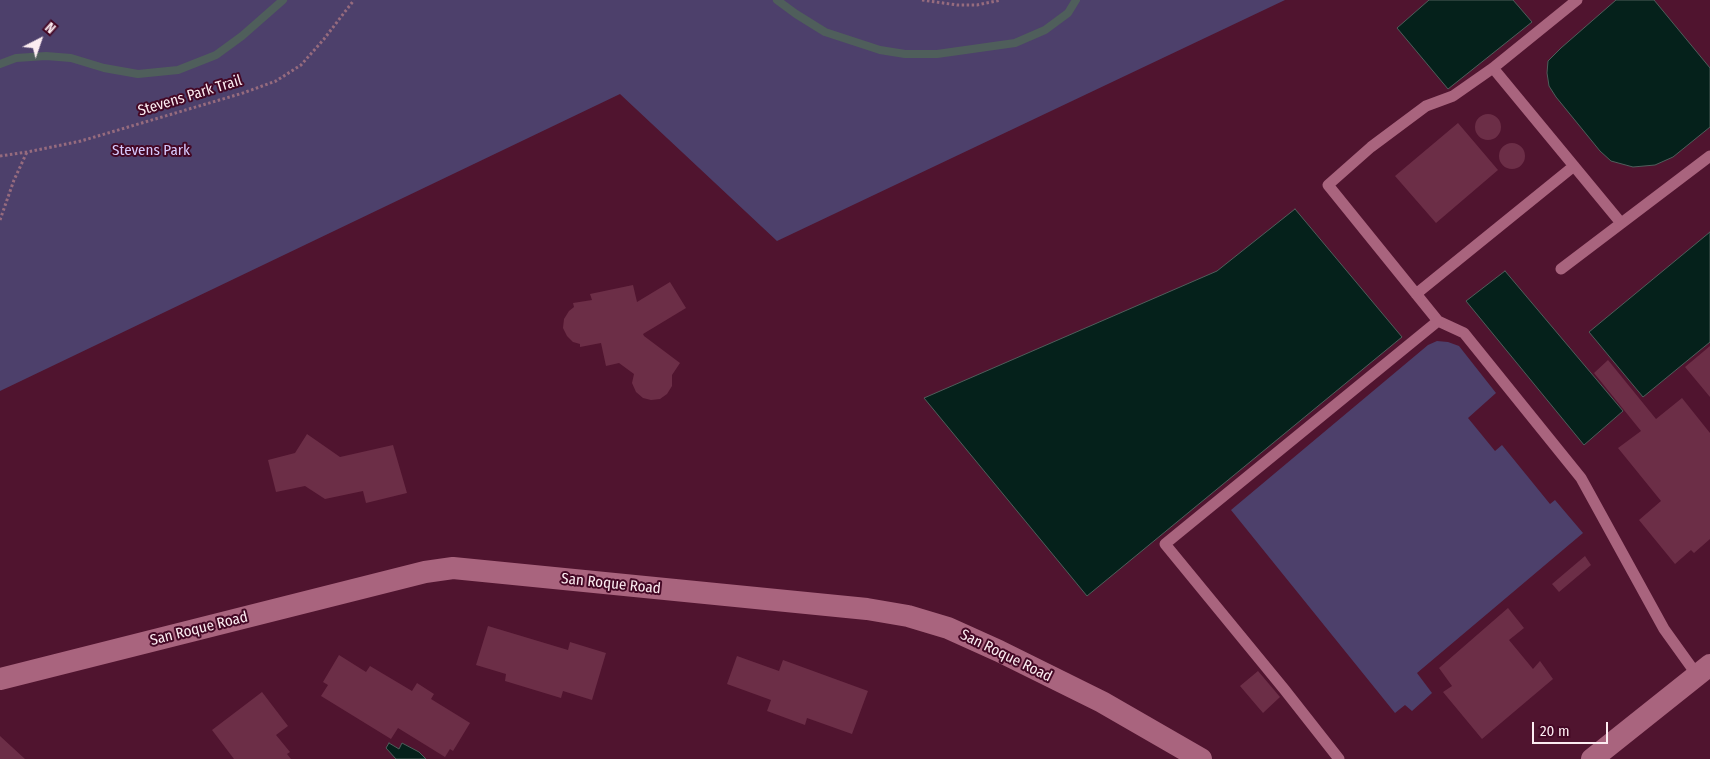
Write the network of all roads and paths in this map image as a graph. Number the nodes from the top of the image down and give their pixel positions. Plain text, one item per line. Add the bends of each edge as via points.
1 (354, 0) edge
2 (922, 0) edge
3 (1001, 0) edge
4 (1577, 0) edge
5 (1493, 68) junction
6 (27, 152) junction
7 (0, 156) edge
8 (1710, 156) edge
9 (1574, 166) junction
10 (0, 220) edge
11 (1621, 223) junction
12 (1561, 269) dead end
13 (1416, 294) junction
14 (1438, 321) junction
15 (1704, 670) edge
16 (0, 679) edge
17 (1201, 759) edge
18 (1339, 759) edge
19 (1592, 759) edge

1 - 6 path, Stevens Park Trail via 301,64 276,81 81,142
2 - 3 path via 977,5
4 - 5 lane
5 - 9 lane
5 - 13 lane via 1453,96 1426,106 1371,147 1328,185
6 - 7 path, Stevens Park Trail
6 - 10 path
8 - 11 lane
9 - 11 lane
9 - 13 lane
11 - 12 lane
13 - 14 lane
14 - 15 lane via 1464,333 1582,478 1664,629
14 - 18 lane via 1165,544
15 - 19 street
16 - 17 street, San Roque Road via 426,572 453,568 867,609 908,616 948,628 999,651 1102,702

